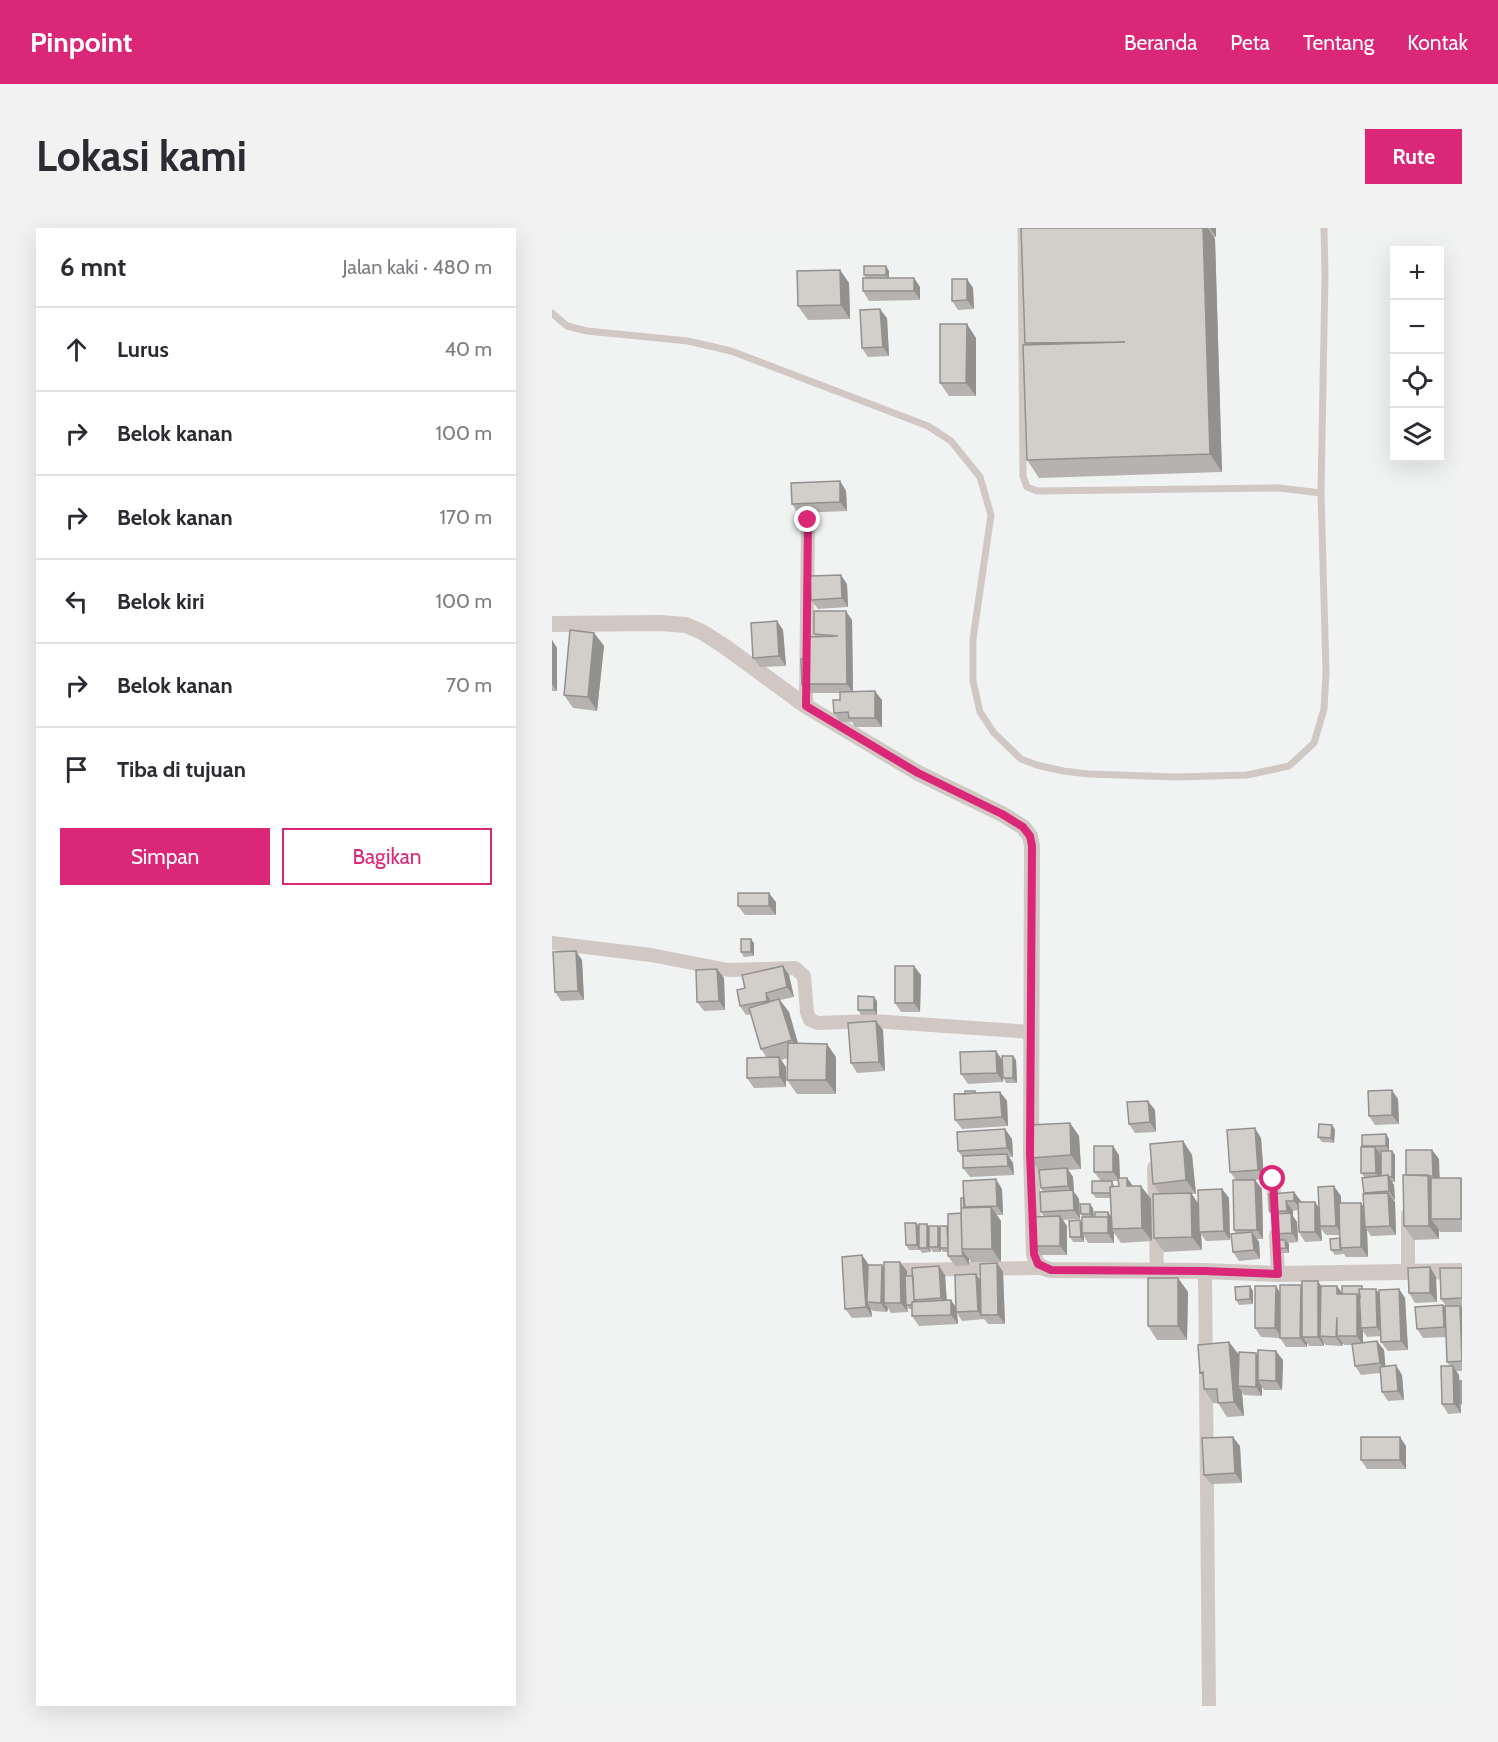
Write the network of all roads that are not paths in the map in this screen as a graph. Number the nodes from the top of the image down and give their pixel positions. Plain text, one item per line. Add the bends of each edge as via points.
1 (1021, 228) edge
2 (1324, 228) edge
3 (552, 314) edge
4 (1321, 493) junction
5 (808, 520) dead end
6 (552, 624) edge
7 (806, 706) junction
8 (552, 943) edge
9 (1031, 1032) junction
10 (1153, 1154) edge
11 (1273, 1179) dead end
12 (1407, 1200) edge
13 (1042, 1268) junction
14 (902, 1270) edge
15 (1157, 1271) junction
16 (1205, 1271) junction
17 (1462, 1271) edge
18 (1408, 1272) junction
19 (1284, 1278) junction
20 (1209, 1706) edge

1 - 4 lane via 1023,476 1027,487 1279,488
2 - 4 lane
3 - 4 lane via 567,326 587,331 688,341 731,351 928,426 951,441 980,477 991,515 973,639 973,681 980,712 1009,748 1036,765 1089,774 1176,777 1247,775 1289,766 1314,742 1324,709
5 - 7 street
6 - 7 street via 686,625 724,646
7 - 9 street via 918,773 1002,814 1030,836
8 - 9 street via 651,955 728,970 795,968 804,976 810,1020 818,1023 873,1021
9 - 13 street via 1034,1254
10 - 15 street
11 - 19 street
12 - 18 street
13 - 14 street
13 - 15 street
15 - 16 street
16 - 19 street
16 - 20 street
17 - 18 street
18 - 19 street

